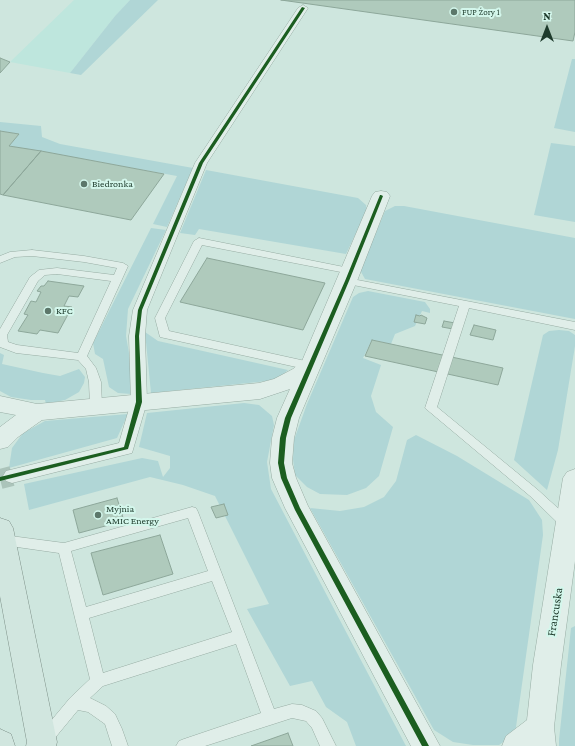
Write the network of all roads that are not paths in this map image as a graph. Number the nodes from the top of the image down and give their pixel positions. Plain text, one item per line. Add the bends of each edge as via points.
1 (303, 8) dead end
2 (381, 196) dead end
3 (0, 260) edge
4 (349, 276) junction
5 (117, 279) junction
6 (465, 304) junction
7 (575, 326) edge
8 (81, 357) junction
9 (310, 366) junction
10 (260, 391) junction
11 (139, 402) junction
12 (0, 404) edge
13 (96, 406) junction
14 (37, 412) junction
15 (288, 418) junction
16 (0, 441) edge
17 (12, 476) tunnel mouth
18 (575, 478) edge
19 (568, 525) junction
20 (1, 534) edge
21 (64, 548) junction
22 (216, 574) junction
23 (81, 614) junction
24 (240, 636) junction
25 (98, 681) junction
26 (75, 703) junction
27 (270, 717) junction
28 (541, 736) edge
29 (42, 744) edge
30 (120, 746) edge
31 (184, 746) edge
32 (328, 746) edge
33 (426, 746) edge
34 (516, 746) edge

1 - 11 street via 201,163 140,310 137,336
2 - 4 street
3 - 5 lane via 13,254 32,253 84,259 123,266
4 - 6 lane
4 - 9 street
4 - 9 lane via 199,241 160,318 164,334
5 - 8 lane
5 - 8 lane via 57,271 42,272 34,279 2,335 3,344 16,349
6 - 7 lane
6 - 19 lane via 430,408 534,493
8 - 13 lane via 91,368 95,382
9 - 10 street via 282,384
9 - 15 street
10 - 11 street
10 - 15 street via 274,395 283,404
11 - 13 street
11 - 17 street via 126,448
12 - 14 street
13 - 14 street
14 - 16 street
15 - 33 street via 281,463 290,495
18 - 19 street, Francuska
19 - 28 street, Francuska via 547,665
20 - 21 lane
20 - 29 main road
21 - 22 lane via 192,512
21 - 23 lane
22 - 23 lane
22 - 24 lane
23 - 25 lane
24 - 25 lane
24 - 27 lane
25 - 26 lane
26 - 29 lane
26 - 30 lane via 90,705 110,718
27 - 31 lane
27 - 32 lane via 292,711 311,716
28 - 34 street

